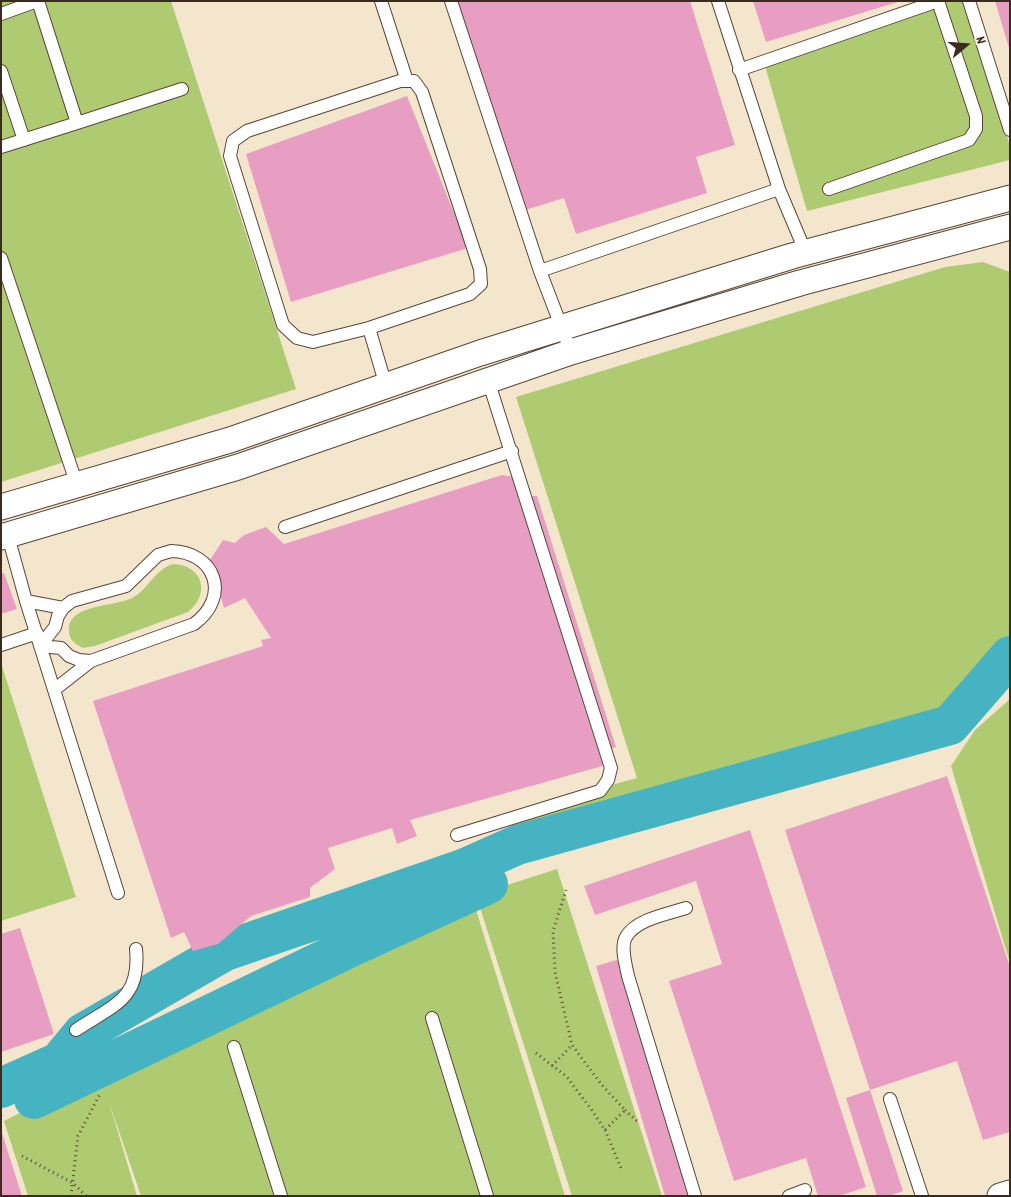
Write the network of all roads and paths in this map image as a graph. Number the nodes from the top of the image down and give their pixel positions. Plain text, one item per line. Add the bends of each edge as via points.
1 (38, 1) edge
2 (381, 1) edge
3 (451, 1) edge
4 (718, 1) edge
5 (969, 1) edge
6 (1, 14) edge
7 (739, 70) junction
8 (1, 71) edge
9 (407, 81) junction
10 (182, 90) dead end
11 (77, 123) junction
12 (1010, 130) edge
13 (24, 140) junction
14 (1, 147) edge
15 (779, 189) junction
16 (829, 189) dead end
17 (1010, 198) edge
18 (1010, 227) edge
19 (806, 252) junction
20 (1, 258) edge
21 (540, 271) junction
22 (369, 328) junction
23 (562, 328) junction
24 (571, 352) junction
25 (488, 380) junction
26 (386, 386) junction
27 (512, 451) junction
28 (77, 485) junction
29 (1, 507) edge
30 (285, 527) dead end
31 (5, 536) edge
32 (26, 601) junction
33 (63, 608) junction
34 (37, 633) junction
35 (1, 646) edge
36 (40, 646) junction
37 (91, 661) junction
38 (54, 690) junction
39 (457, 835) dead end
40 (566, 890) dead end
41 (118, 893) dead end
42 (686, 908) dead end
43 (136, 949) dead end
44 (432, 1018) dead end
45 (76, 1030) dead end
46 (572, 1045) junction
47 (234, 1047) dead end
48 (536, 1053) dead end
49 (552, 1066) junction
50 (100, 1094) dead end
51 (890, 1100) dead end
52 (625, 1110) junction
53 (639, 1123) dead end
54 (604, 1130) junction
55 (22, 1156) dead end
56 (621, 1168) dead end
57 (72, 1183) junction
58 (805, 1190) dead end
59 (1010, 1193) edge
60 (72, 1196) edge
61 (86, 1196) edge
62 (281, 1196) edge
63 (487, 1196) edge
64 (696, 1196) edge
65 (789, 1196) edge
66 (922, 1196) edge
67 (1000, 1196) edge

1 - 6 lane
1 - 11 lane
2 - 9 lane
3 - 21 lane
4 - 7 lane
5 - 12 lane
7 - 15 lane
7 - 16 lane via 938,1 976,116 976,129 969,140
8 - 13 lane
9 - 22 lane via 414,81 422,92 480,269 481,284 470,294
9 - 22 lane via 400,80 247,131 233,141 230,156 283,325 297,338 313,342
10 - 11 lane
11 - 13 lane
13 - 14 lane
15 - 19 lane
15 - 21 lane
17 - 19 street
18 - 24 street via 800,283
19 - 23 street
20 - 28 lane
21 - 23 lane
22 - 26 lane
23 - 24 lane
23 - 26 street
24 - 25 street
25 - 27 lane
25 - 31 street via 238,467
26 - 28 street via 230,440
27 - 30 lane
27 - 39 lane via 612,768 600,791
28 - 29 street
31 - 32 lane
32 - 33 lane
32 - 34 lane
33 - 36 lane via 55,627
33 - 37 lane via 72,601 126,586 158,555 171,551 190,554 208,566 214,578 215,592 212,605 204,616 194,624
34 - 35 lane
34 - 36 lane
36 - 37 lane via 62,648 74,658
36 - 38 lane
37 - 38 lane
38 - 41 lane
40 - 46 path via 553,931 555,972
42 - 64 lane via 637,925 625,937 623,952
43 - 45 lane via 138,971 128,996
44 - 63 lane
46 - 49 path
46 - 52 path
47 - 62 lane
48 - 49 path
49 - 54 path via 566,1076
50 - 57 path via 78,1136
51 - 66 lane
52 - 53 path
52 - 54 path
54 - 56 path
55 - 57 path
57 - 60 path
57 - 61 path
58 - 65 lane
59 - 67 street

